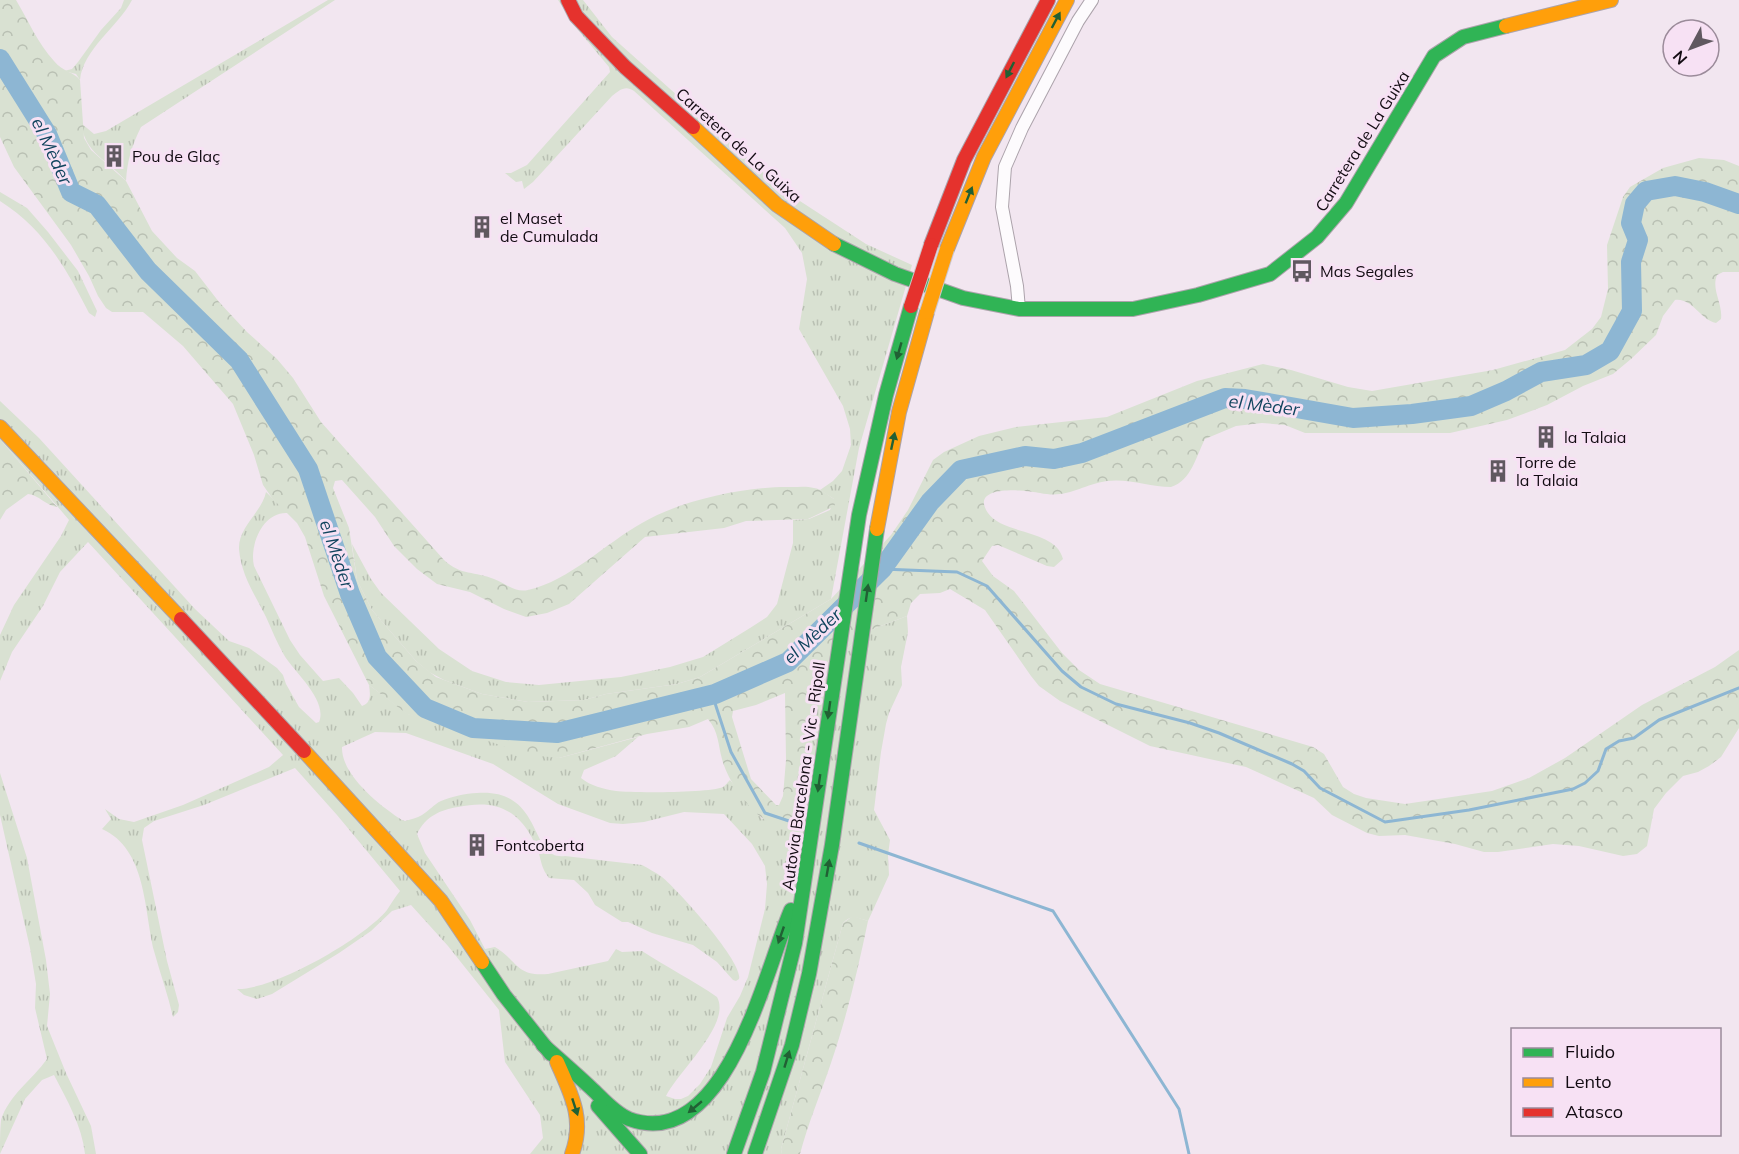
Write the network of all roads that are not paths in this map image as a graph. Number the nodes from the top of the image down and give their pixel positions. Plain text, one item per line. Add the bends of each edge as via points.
1 (568, 0) edge
2 (1048, 0) edge
3 (1067, 0) edge
4 (1092, 0) edge
5 (1611, 0) edge
6 (1019, 309) junction
7 (0, 427) edge
8 (804, 881) junction
9 (543, 1045) junction
10 (557, 1062) junction
11 (775, 1098) junction
12 (572, 1154) edge
13 (640, 1154) edge
14 (734, 1154) edge
15 (755, 1154) edge
16 (770, 1154) edge

1 - 6 main road, Carretera de La Guixa via 576,16 610,52 777,205 835,245 895,274 963,298
2 -> 8 main road, Autovia Barcelona - Vic - Ripoll, bridge via 964,160 931,245 886,395 859,515
11 -> 3 main road, bridge via 809,974 832,845 881,499 899,412 947,249 984,157
4 - 6 street via 1005,167 1002,207
5 - 6 main road, Carretera de La Guixa via 1463,37 1434,56 1346,203 1317,237 1270,274 1133,309
7 - 9 main road via 441,901
8 -> 9 main road via 749,1025 714,1086 690,1112 671,1122 631,1120
8 - 14 main road, Autovia Barcelona - Vic - Ripoll via 795,943 773,1034
9 - 10 main road
10 -> 12 main road via 578,1117 579,1134
10 - 13 main road
11 - 15 main road
11 - 16 main road via 780,1106

